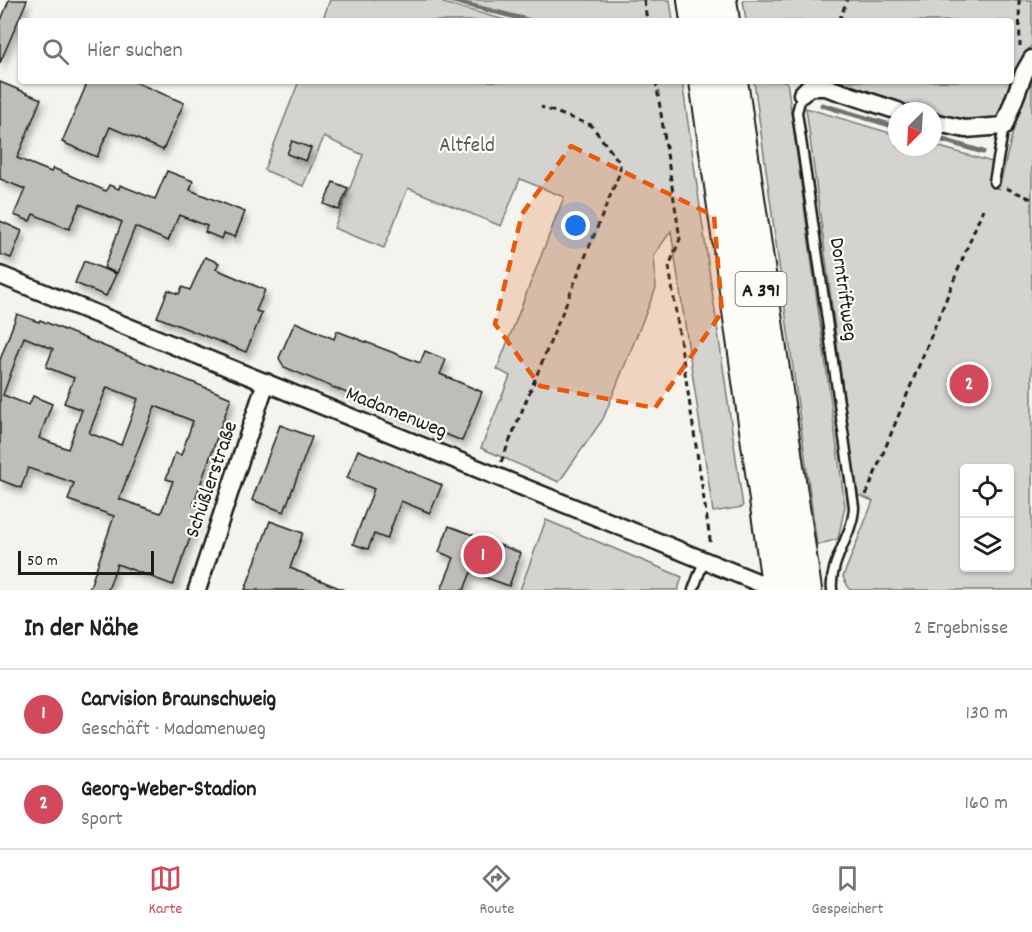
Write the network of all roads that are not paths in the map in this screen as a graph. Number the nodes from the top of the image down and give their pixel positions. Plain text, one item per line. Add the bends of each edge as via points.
1 (693, 0) edge
2 (721, 0) edge
3 (696, 18) edge
4 (724, 18) edge
5 (1028, 66) edge
6 (706, 84) edge
7 (732, 84) edge
8 (802, 94) joint
9 (888, 108) edge
10 (942, 124) edge
11 (1004, 126) junction
12 (994, 182) road end
13 (0, 275) edge
14 (266, 382) junction
15 (778, 494) junction
16 (707, 562) junction
17 (197, 590) edge
18 (693, 590) edge
19 (778, 590) edge
20 (806, 590) edge
21 (832, 590) edge

1 - 3 highway
2 - 4 highway
5 - 11 street
6 - 15 highway, A 391
7 - 15 highway, A 391
8 - 9 street, Dorntriftweg via 809,87 825,87
8 - 21 lane, Dorntriftweg via 797,112 854,507
10 - 11 street via 965,129
11 - 12 lane
13 - 14 street, Madamenweg
14 - 16 street, Madamenweg
14 - 17 street, Schüßlerstraße
15 - 19 highway, A 391
15 - 20 highway, A 391
16 - 18 lane
16 - 19 street, Madamenweg

